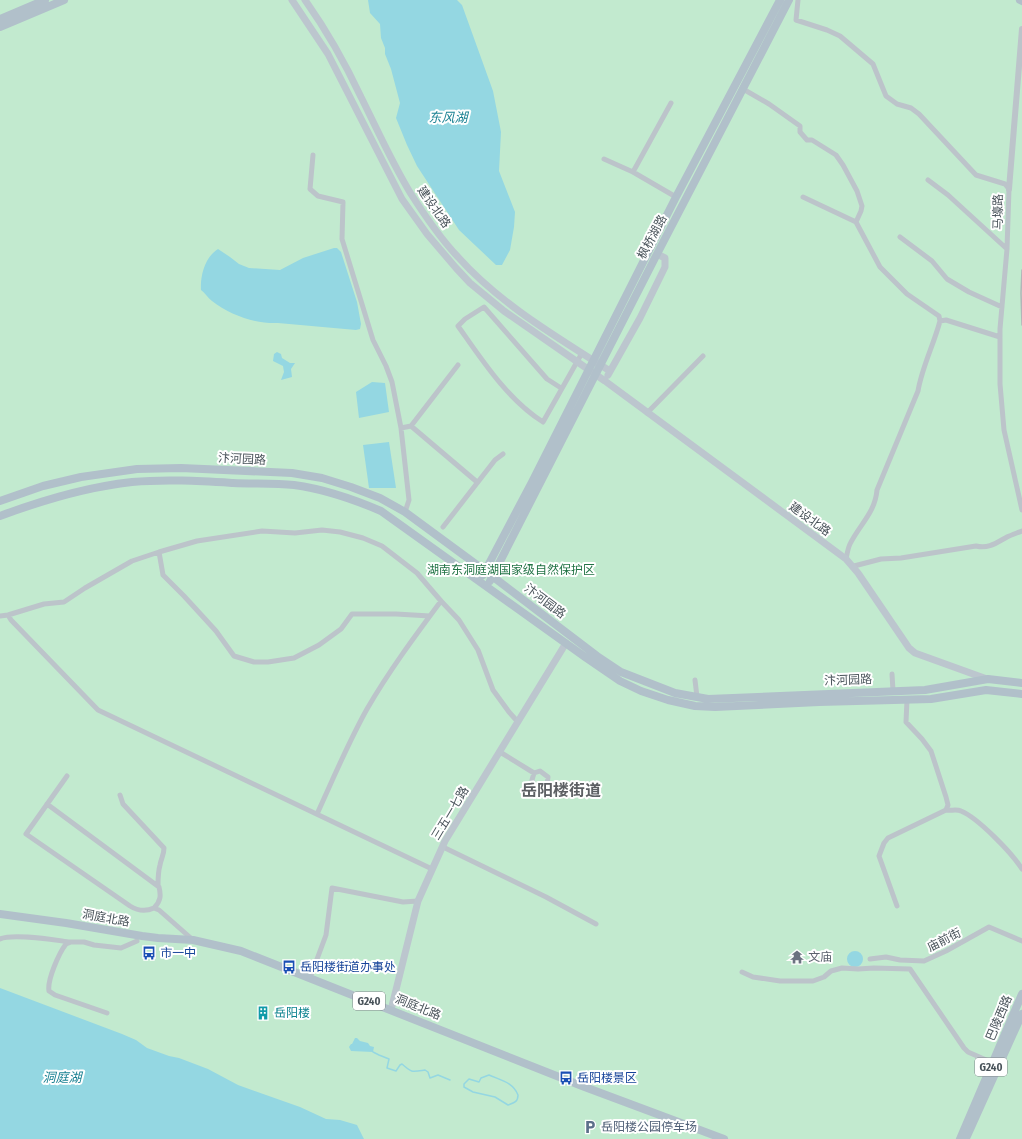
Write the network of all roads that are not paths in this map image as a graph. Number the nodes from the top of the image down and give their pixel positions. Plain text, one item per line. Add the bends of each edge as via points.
1 (45, 0) edge
2 (64, 0) edge
3 (292, 0) edge
4 (305, 0) edge
5 (780, 0) edge
6 (789, 0) edge
7 (798, 0) edge
8 (0, 19) edge
9 (0, 27) edge
10 (1022, 29) edge
11 (743, 89) junction
12 (671, 103) dead end
13 (313, 156) dead end
14 (604, 159) dead end
15 (633, 172) junction
16 (928, 180) dead end
17 (1009, 189) junction
18 (676, 197) junction
19 (802, 197) dead end
20 (856, 222) junction
21 (900, 237) dead end
22 (1007, 249) junction
23 (657, 254) junction
24 (1002, 307) junction
25 (940, 321) junction
26 (1000, 337) junction
27 (582, 353) junction
28 (704, 356) dead end
29 (577, 362) junction
30 (458, 365) dead end
31 (610, 372) junction
32 (605, 381) junction
33 (561, 388) junction
34 (647, 413) junction
35 (411, 426) junction
36 (401, 428) junction
37 (503, 454) dead end
38 (477, 482) junction
39 (535, 484) junction
40 (0, 502) edge
41 (1022, 510) edge
42 (404, 512) junction
43 (0, 516) edge
44 (443, 527) dead end
45 (1022, 531) edge
46 (159, 552) junction
47 (846, 559) junction
48 (854, 566) junction
49 (488, 574) junction
50 (480, 581) junction
51 (487, 586) junction
52 (441, 601) junction
53 (8, 615) junction
54 (0, 616) edge
55 (430, 616) junction
56 (544, 616) junction
57 (539, 624) junction
58 (566, 643) junction
59 (892, 674) dead end
60 (988, 679) junction
61 (695, 680) dead end
62 (1022, 683) edge
63 (893, 691) junction
64 (1022, 694) edge
65 (697, 697) junction
66 (907, 700) junction
67 (518, 722) junction
68 (500, 752) junction
69 (534, 773) dead end
70 (67, 776) dead end
71 (120, 795) dead end
72 (47, 804) junction
73 (946, 810) junction
74 (317, 814) junction
75 (443, 847) junction
76 (432, 869) junction
77 (1022, 869) edge
78 (158, 886) junction
79 (418, 901) junction
80 (897, 906) dead end
81 (154, 908) junction
82 (0, 915) edge
83 (596, 924) dead end
84 (0, 939) edge
85 (194, 940) junction
86 (137, 941) junction
87 (1022, 941) edge
88 (71, 942) junction
89 (870, 959) dead end
90 (742, 972) dead end
91 (310, 978) junction
92 (1022, 994) edge
93 (391, 1010) junction
94 (107, 1013) dead end
95 (1022, 1014) edge
96 (993, 1063) junction
97 (714, 1139) edge
98 (724, 1139) edge
99 (960, 1139) edge
100 (966, 1139) edge

1 - 8 main road
2 - 9 main road
3 - 29 main road, 建设北路 via 328,54 402,199 439,249 487,298
4 - 27 main road, 建设北路 via 324,27 361,95 410,193 447,244 488,286 540,326
5 - 18 main road, 枫桥湖路
6 - 11 main road, 枫桥湖路
7 - 17 street, 马壕路 via 796,20 840,36 873,64 886,96 919,114 976,175 1005,184
10 - 17 street
11 - 20 street via 800,126 800,132 807,140 812,140 836,155 857,191 862,206
11 - 23 main road, 枫桥湖路
12 - 15 street
13 - 36 street via 310,189 318,196 342,202 342,239 373,340 392,382
14 - 15 street
15 - 18 street
16 - 22 street
17 - 22 street, 马壕路
18 - 39 main road, 枫桥湖路
19 - 20 street
20 - 25 street via 880,267 907,294 939,316
21 - 24 street via 932,261 947,279
22 - 24 street, 马壕路
23 - 31 main road via 665,258 665,267
23 - 39 main road, 枫桥湖路
24 - 26 street, 马壕路
25 - 26 street via 946,320
25 - 47 street via 918,391 877,490 876,501 850,544
26 - 41 street, 马壕路 via 1000,384 1004,430
27 - 29 street
27 - 31 main road, 建设北路
28 - 34 street
29 - 32 main road, 建设北路
29 - 33 street
30 - 35 street
31 - 32 main road
32 - 34 main road, 建设北路
33 - 33 street via 543,422 503,387 458,326 465,318 484,307 547,379
34 - 47 main road, 建设北路
35 - 36 street
35 - 38 street
36 - 42 street via 409,500
37 - 38 street
38 - 44 street
39 - 49 main road
40 - 42 main road, 汴河园路 via 43,486 81,477 137,469 181,468 292,473 322,478 380,498
42 - 49 main road, 汴河园路
43 - 50 main road, 汴河园路 via 80,491 131,482 174,480 294,485 335,493 381,511
45 - 48 street via 984,548 976,546 881,559
46 - 52 street via 197,541 262,531 340,532 382,546 417,573
46 - 53 street via 132,561 64,602 44,604
46 - 55 street via 163,575 216,631 234,656 254,662 294,658 319,645 341,629 352,614
47 - 48 main road, 建设北路
48 - 60 main road, 建设北路 via 909,648 915,653
49 - 50 main road
49 - 51 main road
49 - 56 main road, 汴河园路
50 - 51 main road, 汴河园路
51 - 57 main road, 汴河园路
52 - 55 street
52 - 67 street via 458,620 478,650 493,690
53 - 54 street
53 - 74 street via 98,710
55 - 74 street via 391,670 367,710
56 - 57 main road via 540,615 537,618
56 - 65 main road, 汴河园路 via 621,672 675,693
57 - 58 main road, 汴河园路
58 - 66 main road, 汴河园路 via 620,681 641,691 695,706
58 - 67 main road, 三五一七路
59 - 63 street
60 - 62 main road, 汴河园路
60 - 63 main road, 汴河园路 via 925,690
61 - 65 street
63 - 65 main road, 汴河园路
64 - 66 main road, 汴河园路 via 986,690
66 - 73 street via 906,722 931,751 946,797
67 - 68 main road, 三五一七路
68 - 69 street
68 - 75 main road, 三五一七路
70 - 72 street
71 - 78 street via 123,804 164,848
72 - 78 street
72 - 81 street via 26,834 130,906 142,911
73 - 77 street via 961,811 975,820 1009,852
73 - 80 street via 888,838 884,843 879,856
74 - 76 street
75 - 76 main road, 三五一七路
75 - 83 street
76 - 79 main road, 三五一七路
78 - 81 street via 161,896
79 - 91 street via 403,902 332,888 326,935
79 - 93 main road, 三五一七路
81 - 85 street
82 - 85 main road, 洞庭北路 / G240 via 142,936
82 - 86 main road, 洞庭北路 / G240
84 - 88 street via 19,936
85 - 91 main road, 洞庭北路 / G240 via 241,951
86 - 88 street via 121,948
86 - 97 main road, 洞庭北路 / G240 via 200,943 240,953
87 - 89 street, 庙前街 via 989,927 924,961 886,957
88 - 94 street via 66,944 57,960 48,985 49,991
90 - 96 street via 753,977 780,981 813,981 824,977 831,970 842,968 910,969 964,1048
91 - 93 main road, 洞庭北路 / G240
92 - 96 main road, 巴陵西路 / G240
93 - 98 main road, 洞庭北路 / G240
95 - 100 main road, 巴陵西路 / G240
96 - 99 main road, 巴陵西路 / G240

